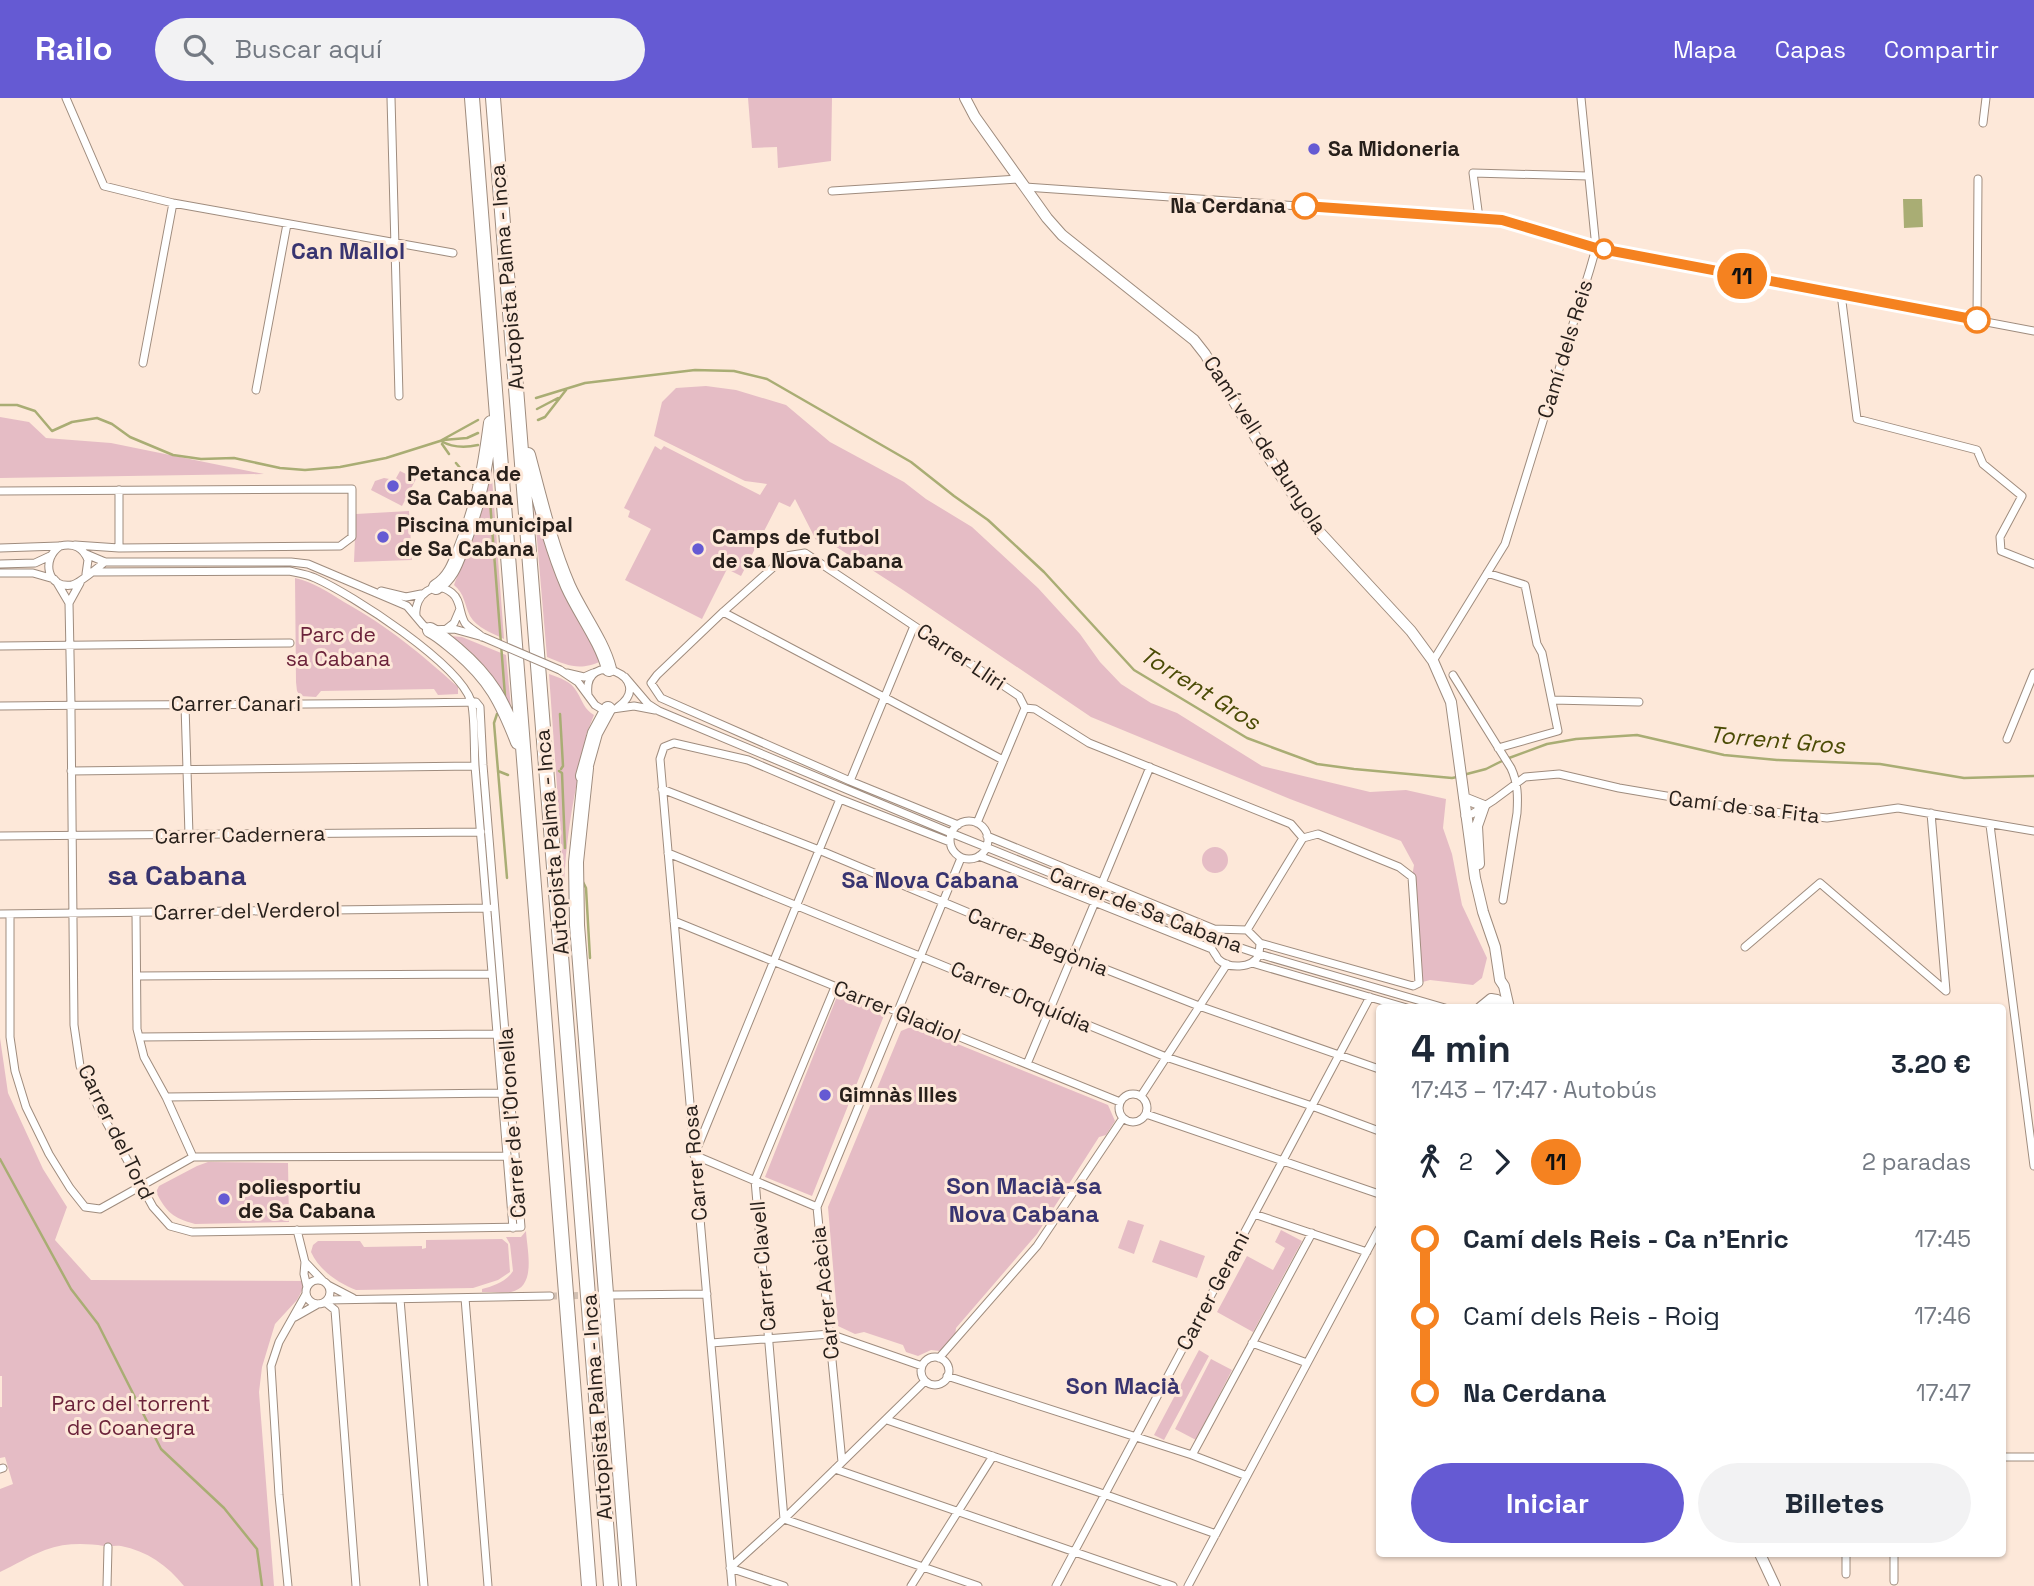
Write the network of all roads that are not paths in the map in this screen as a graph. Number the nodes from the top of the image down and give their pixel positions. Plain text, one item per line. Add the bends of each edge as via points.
1 (66, 98) edge
2 (391, 98) edge
3 (472, 98) edge
4 (493, 98) edge
5 (965, 98) edge
6 (1581, 98) edge
7 (1986, 98) edge
8 (1983, 123) dead end
9 (1588, 176) junction
10 (1978, 179) dead end
11 (1022, 183) junction
12 (832, 191) dead end
13 (173, 203) junction
14 (1479, 218) junction
15 (287, 224) junction
16 (395, 242) junction
17 (1596, 248) junction
18 (453, 253) dead end
19 (1841, 294) junction
20 (1977, 320) junction
21 (2034, 331) edge
22 (143, 363) dead end
23 (256, 390) dead end
24 (495, 390) junction
25 (399, 396) dead end
26 (519, 422) junction
27 (120, 490) junction
28 (0, 492) edge
29 (75, 545) junction
30 (60, 546) junction
31 (0, 548) edge
32 (118, 548) junction
33 (86, 554) junction
34 (50, 556) junction
35 (105, 562) junction
36 (35, 563) junction
37 (0, 564) edge
38 (2034, 564) edge
39 (48, 569) junction
40 (0, 573) edge
41 (1487, 573) junction
42 (86, 576) junction
43 (55, 580) junction
44 (368, 589) junction
45 (430, 590) junction
46 (69, 603) junction
47 (460, 608) junction
48 (723, 612) junction
49 (417, 619) junction
50 (914, 626) junction
51 (437, 630) junction
52 (483, 637) junction
53 (290, 643) dead end
54 (70, 645) junction
55 (0, 646) edge
56 (1433, 661) junction
57 (560, 670) junction
58 (605, 670) junction
59 (2034, 673) edge
60 (1452, 675) dead end
61 (625, 677) junction
62 (588, 695) junction
63 (884, 697) junction
64 (1552, 700) junction
65 (472, 702) junction
66 (1639, 702) dead end
67 (71, 705) junction
68 (185, 705) junction
69 (0, 706) edge
70 (613, 708) junction
71 (1025, 708) junction
72 (659, 711) junction
73 (2007, 739) dead end
74 (1498, 748) junction
75 (524, 757) junction
76 (1003, 760) junction
77 (475, 766) junction
78 (1150, 767) junction
79 (586, 768) junction
80 (187, 769) junction
81 (71, 771) junction
82 (850, 781) junction
83 (1516, 785) junction
84 (662, 789) junction
85 (1464, 798) junction
86 (839, 799) junction
87 (1484, 806) junction
88 (1931, 813) junction
89 (1465, 816) junction
90 (977, 823) junction
91 (958, 825) junction
92 (1990, 825) junction
93 (2034, 831) edge
94 (481, 832) junction
95 (951, 833) junction
96 (189, 835) junction
97 (0, 836) edge
98 (988, 836) junction
99 (72, 837) junction
100 (1303, 838) junction
101 (950, 842) junction
102 (986, 847) junction
103 (819, 850) junction
104 (668, 853) junction
105 (979, 856) junction
106 (961, 858) junction
107 (1475, 878) junction
108 (1102, 883) junction
109 (1503, 900) dead end
110 (943, 902) junction
111 (1095, 902) junction
112 (796, 905) junction
113 (491, 908) junction
114 (72, 913) junction
115 (136, 913) junction
116 (0, 914) edge
117 (10, 914) junction
118 (674, 921) junction
119 (1226, 930) junction
120 (1247, 930) junction
121 (1214, 939) junction
122 (1260, 943) junction
123 (1745, 947) dead end
124 (1212, 949) junction
125 (1259, 954) junction
126 (921, 956) junction
127 (1072, 956) junction
128 (773, 961) junction
129 (561, 962) junction
130 (1252, 963) junction
131 (1227, 964) junction
132 (492, 974) junction
133 (137, 976) junction
134 (1500, 981) junction
135 (835, 986) junction
136 (1370, 997) junction
137 (1491, 999) junction
138 (1394, 1004) edge
139 (1432, 1004) edge
140 (1482, 1004) edge
141 (1503, 1004) edge
142 (1508, 1004) edge
143 (1199, 1006) junction
144 (1050, 1010) junction
145 (898, 1012) junction
146 (497, 1034) junction
147 (139, 1037) junction
148 (1339, 1055) junction
149 (1166, 1057) junction
150 (1027, 1064) junction
151 (1376, 1068) edge
152 (502, 1093) junction
153 (1141, 1096) junction
154 (166, 1097) junction
155 (1120, 1102) junction
156 (1312, 1106) junction
157 (1146, 1114) junction
158 (1123, 1118) junction
159 (1376, 1130) edge
160 (694, 1155) junction
161 (507, 1156) junction
162 (193, 1157) junction
163 (1282, 1162) junction
164 (2034, 1166) edge
165 (755, 1180) junction
166 (142, 1185) junction
167 (1376, 1193) edge
168 (817, 1207) junction
169 (1254, 1214) junction
170 (513, 1228) junction
171 (297, 1230) junction
172 (1312, 1233) junction
173 (1376, 1235) edge
174 (1367, 1252) junction
175 (305, 1262) junction
176 (326, 1283) junction
177 (307, 1291) junction
178 (707, 1294) junction
179 (614, 1295) tunnel mouth
180 (550, 1296) tunnel mouth
181 (353, 1298) junction
182 (466, 1298) junction
183 (400, 1299) junction
184 (323, 1302) junction
185 (294, 1318) junction
186 (830, 1334) junction
187 (769, 1339) junction
188 (711, 1343) junction
189 (1252, 1343) junction
190 (939, 1357) junction
191 (1307, 1363) junction
192 (922, 1366) junction
193 (947, 1376) junction
194 (925, 1381) junction
195 (887, 1420) junction
196 (1136, 1437) junction
197 (1192, 1455) junction
198 (993, 1456) junction
199 (2006, 1457) edge
200 (2034, 1457) edge
201 (842, 1462) junction
202 (835, 1469) junction
203 (1247, 1476) junction
204 (1105, 1494) junction
205 (958, 1512) junction
206 (785, 1519) junction
207 (1216, 1534) junction
208 (108, 1547) dead end
209 (1074, 1553) junction
210 (1761, 1557) edge
211 (1846, 1557) edge
212 (1894, 1557) edge
213 (924, 1567) junction
214 (730, 1568) junction
215 (1846, 1574) dead end
216 (1894, 1581) dead end
217 (107, 1586) edge
218 (288, 1586) edge
219 (356, 1586) edge
220 (424, 1586) edge
221 (488, 1586) edge
222 (589, 1586) edge
223 (611, 1586) edge
224 (629, 1586) edge
225 (732, 1586) edge
226 (784, 1586) edge
227 (911, 1586) edge
228 (978, 1586) edge
229 (1056, 1586) edge
230 (1173, 1586) edge
231 (1188, 1586) edge
232 (1775, 1586) edge

1 - 13 street via 103,186
2 - 16 street
3 - 24 highway, Autopista Palma - Inca
4 - 26 highway, Autopista Palma - Inca
5 - 11 street, Camí vell de Bunyola
6 - 9 street
7 - 8 street
9 - 14 street via 1473,173
9 - 17 street
10 - 20 street
11 - 12 street
11 - 14 street
11 - 56 street, Camí vell de Bunyola via 1062,235 1195,340 1313,525
13 - 15 street
13 - 22 street
14 - 17 street via 1502,220
15 - 16 street
15 - 23 street
16 - 18 street
16 - 25 street
17 - 19 street
17 - 41 street, Camí dels Reis via 1505,544
19 - 20 street
19 - 38 street via 1857,419 1977,450 1983,464 2022,496 2000,537 2001,551
20 - 21 street
24 - 45 highway via 480,495 453,568 447,579
24 - 75 highway, Autopista Palma - Inca
26 - 58 highway via 560,566 605,655
26 - 129 highway, Autopista Palma - Inca
27 - 28 street
27 - 32 street
27 - 32 street via 352,489 352,537 340,546
29 - 30 street
29 - 32 street
29 - 33 street
30 - 31 street
30 - 34 street
33 - 35 street
33 - 42 street
34 - 36 street
34 - 39 street
35 - 42 street
35 - 44 street via 302,563
36 - 37 street
36 - 39 street
39 - 43 street
40 - 43 street via 33,573
41 - 56 street, Camí dels Reis
41 - 64 street via 1525,585
42 - 43 street via 69,585
42 - 46 street
42 - 65 street via 289,571 309,575 418,643 459,680
43 - 46 street, Carrer del Tord
44 - 45 street via 406,597
44 - 49 street via 407,606
45 - 47 street via 452,593
45 - 49 street via 416,603
46 - 54 street, Carrer del Tord
47 - 51 street via 454,623
47 - 52 street via 466,624
48 - 50 street, Carrer Lliri via 786,556 805,553
48 - 63 street
48 - 82 street, Carrer Lliri via 657,675 652,683 661,698
49 - 51 street
50 - 63 street
50 - 71 street, Carrer Lliri via 1019,696
51 - 52 street via 454,629
51 - 75 highway via 501,700
52 - 57 street, bridge
53 - 54 street
54 - 55 street
54 - 67 street, Carrer del Tord
56 - 85 street, Camí vell de Bunyola via 1451,702
57 - 58 street via 583,677
57 - 62 street
58 - 61 street
58 - 62 street via 591,678
59 - 73 street
60 - 74 street
61 - 70 street via 628,694
61 - 72 street, Carrer de Sa Cabana
62 - 70 street via 600,708
63 - 76 street
63 - 82 street
64 - 66 street
64 - 74 street via 1558,731
65 - 68 street, Carrer Canari
65 - 77 street, Carrer de l'Oronella
65 - 113 street, Carrer de l'Oronella via 480,706
67 - 68 street, Carrer Canari
67 - 69 street, Carrer Canari
67 - 81 street, Carrer del Tord
68 - 80 street
70 - 72 street, Carrer de Sa Cabana
70 - 79 highway via 595,733
71 - 76 street
71 - 78 street, Carrer Lliri via 1035,709 1089,743
72 - 95 street, Carrer de Sa Cabana
74 - 83 street
75 - 222 highway, Autopista Palma - Inca
76 - 90 street
77 - 80 street
77 - 94 street, Carrer de l'Oronella
78 - 100 street, Carrer Lliri via 1291,824
78 - 108 street
79 - 129 highway via 568,861
79 - 224 highway via 576,862 577,925
80 - 81 street
80 - 96 street
81 - 99 street, Carrer del Tord
82 - 91 street
83 - 87 street, Camí de sa Fita
83 - 88 street, Camí de sa Fita via 1525,777 1559,774 1664,797 1827,818 1898,808
83 - 109 street via 1517,813
84 - 86 street, Carrer Rosa via 660,759 664,747 674,743 748,760
84 - 103 street, Carrer Begònia
84 - 104 street, Carrer Rosa
85 - 87 street
85 - 89 street, Camí vell de Bunyola
86 - 101 street
86 - 103 street
87 - 89 street, Camí de sa Fita
87 - 107 street via 1477,826 1479,866
88 - 92 street, Camí de sa Fita
88 - 123 street via 1946,992 1820,883
89 - 107 street, Camí vell de Bunyola
90 - 91 street
90 - 98 street
91 - 95 street
92 - 93 street, Camí de sa Fita
92 - 164 street
94 - 96 street, Carrer Cadernera
94 - 113 street, Carrer de l'Oronella
95 - 101 street
95 - 102 street, Carrer de Sa Cabana
96 - 99 street, Carrer Cadernera
97 - 99 street, Carrer Cadernera
98 - 102 street
98 - 108 street
99 - 114 street, Carrer del Tord
100 - 120 street
100 - 122 street via 1318,834 1399,867 1412,877 1419,982 1413,986
101 - 106 street
102 - 105 street
102 - 121 street, Carrer de Sa Cabana
103 - 110 street, Carrer Begònia
103 - 112 street
104 - 112 street, Carrer Orquídia
104 - 118 street, Carrer Rosa
105 - 106 street
105 - 111 street
106 - 110 street, Carrer Acàcia
107 - 134 street, Camí vell de Bunyola
108 - 119 street
110 - 126 street, Carrer Acàcia
110 - 127 street, Carrer Begònia
111 - 124 street
111 - 127 street
112 - 126 street, Carrer Orquídia
112 - 128 street
113 - 115 street, Carrer del Verderol
113 - 132 street, Carrer de l'Oronella
113 - 170 street, Carrer de l'Oronella via 521,1227
114 - 115 street, Carrer del Verderol
114 - 117 street, Carrer del Verderol
114 - 166 street, Carrer del Tord via 74,1025 80,1066
115 - 133 street
116 - 117 street, Carrer del Verderol
117 - 166 street via 10,1037 26,1107 56,1165 85,1207 100,1209
118 - 128 street, Carrer Gladiol
118 - 160 street, Carrer Rosa
119 - 120 street
119 - 121 street
120 - 122 street
121 - 124 street
121 - 125 street, Carrer de Sa Cabana
122 - 125 street
124 - 131 street
125 - 130 street
125 - 139 street, Carrer de Sa Cabana
126 - 144 street, Carrer Orquídia
126 - 145 street, Carrer Acàcia
127 - 143 street, Carrer Begònia
127 - 144 street
128 - 135 street, Carrer Gladiol
128 - 160 street
129 - 223 highway, Autopista Palma - Inca
130 - 131 street
130 - 136 street
131 - 143 street
132 - 133 street
132 - 146 street, Carrer de l'Oronella
133 - 147 street
134 - 137 street
134 - 142 street, Camí vell de Bunyola
135 - 145 street, Carrer Gladiol
135 - 165 street, Carrer Clavell
136 - 138 street
136 - 148 street, Carrer Gerani
137 - 140 street
137 - 141 street
143 - 148 street, Carrer Begònia
143 - 149 street
144 - 149 street, Carrer Orquídia
144 - 150 street
145 - 150 street, Carrer Gladiol
145 - 168 street, Carrer Acàcia
146 - 147 street
146 - 152 street, Carrer de l'Oronella
147 - 154 street
148 - 151 street, Carrer Begònia
148 - 156 street, Carrer Gerani
149 - 153 street
149 - 156 street, Carrer Orquídia
150 - 155 street, Carrer Gladiol
152 - 154 street
152 - 161 street, Carrer de l'Oronella
153 - 155 street via 1127,1095
153 - 157 street via 1147,1104
154 - 162 street
155 - 158 street
156 - 159 street, Carrer Orquídia
156 - 163 street, Carrer Gerani
157 - 158 street via 1132,1122
157 - 163 street
158 - 190 street via 1037,1246
160 - 165 street
160 - 178 street, Carrer Rosa
161 - 162 street
161 - 170 street, Carrer de l'Oronella
162 - 166 street
163 - 167 street
163 - 169 street, Carrer Gerani
165 - 168 street
165 - 187 street, Carrer Clavell
166 - 171 street, Carrer del Tord via 170,1226 192,1232
168 - 186 street, Carrer Acàcia
169 - 172 street
169 - 196 street, Carrer Gerani
170 - 171 street, Carrer del Tord
171 - 175 street
172 - 174 street
172 - 189 street
173 - 174 street
174 - 191 street
175 - 176 street
175 - 177 street
176 - 177 street via 314,1280
176 - 181 street
176 - 184 street via 330,1294
177 - 184 street via 312,1302
177 - 185 street
178 - 179 street
178 - 188 street, Carrer Rosa
180 - 182 street
181 - 183 street
181 - 184 street
182 - 183 street
182 - 221 street
183 - 220 street
184 - 185 street
184 - 219 street via 335,1310
185 - 218 street via 271,1366
186 - 187 street
186 - 192 street
186 - 201 street, Carrer Acàcia
187 - 188 street
187 - 206 street, Carrer Clavell
188 - 214 street, Carrer Rosa
189 - 191 street
189 - 197 street
190 - 192 street via 930,1357
190 - 193 street via 948,1366
191 - 203 street
192 - 194 street
193 - 194 street via 939,1384
193 - 196 street
194 - 195 street
195 - 198 street
195 - 201 street
196 - 197 street
196 - 204 street, Carrer Gerani
197 - 203 street
198 - 204 street
198 - 205 street
199 - 200 street
201 - 202 street
202 - 205 street
202 - 206 street
203 - 207 street
204 - 207 street
204 - 209 street, Carrer Gerani
205 - 209 street
205 - 213 street
206 - 213 street
206 - 214 street
207 - 231 street
208 - 217 street
209 - 229 street, Carrer Gerani
209 - 230 street
210 - 232 street
211 - 215 street
212 - 216 street
213 - 227 street
213 - 228 street
214 - 225 street, Carrer Rosa
214 - 226 street

